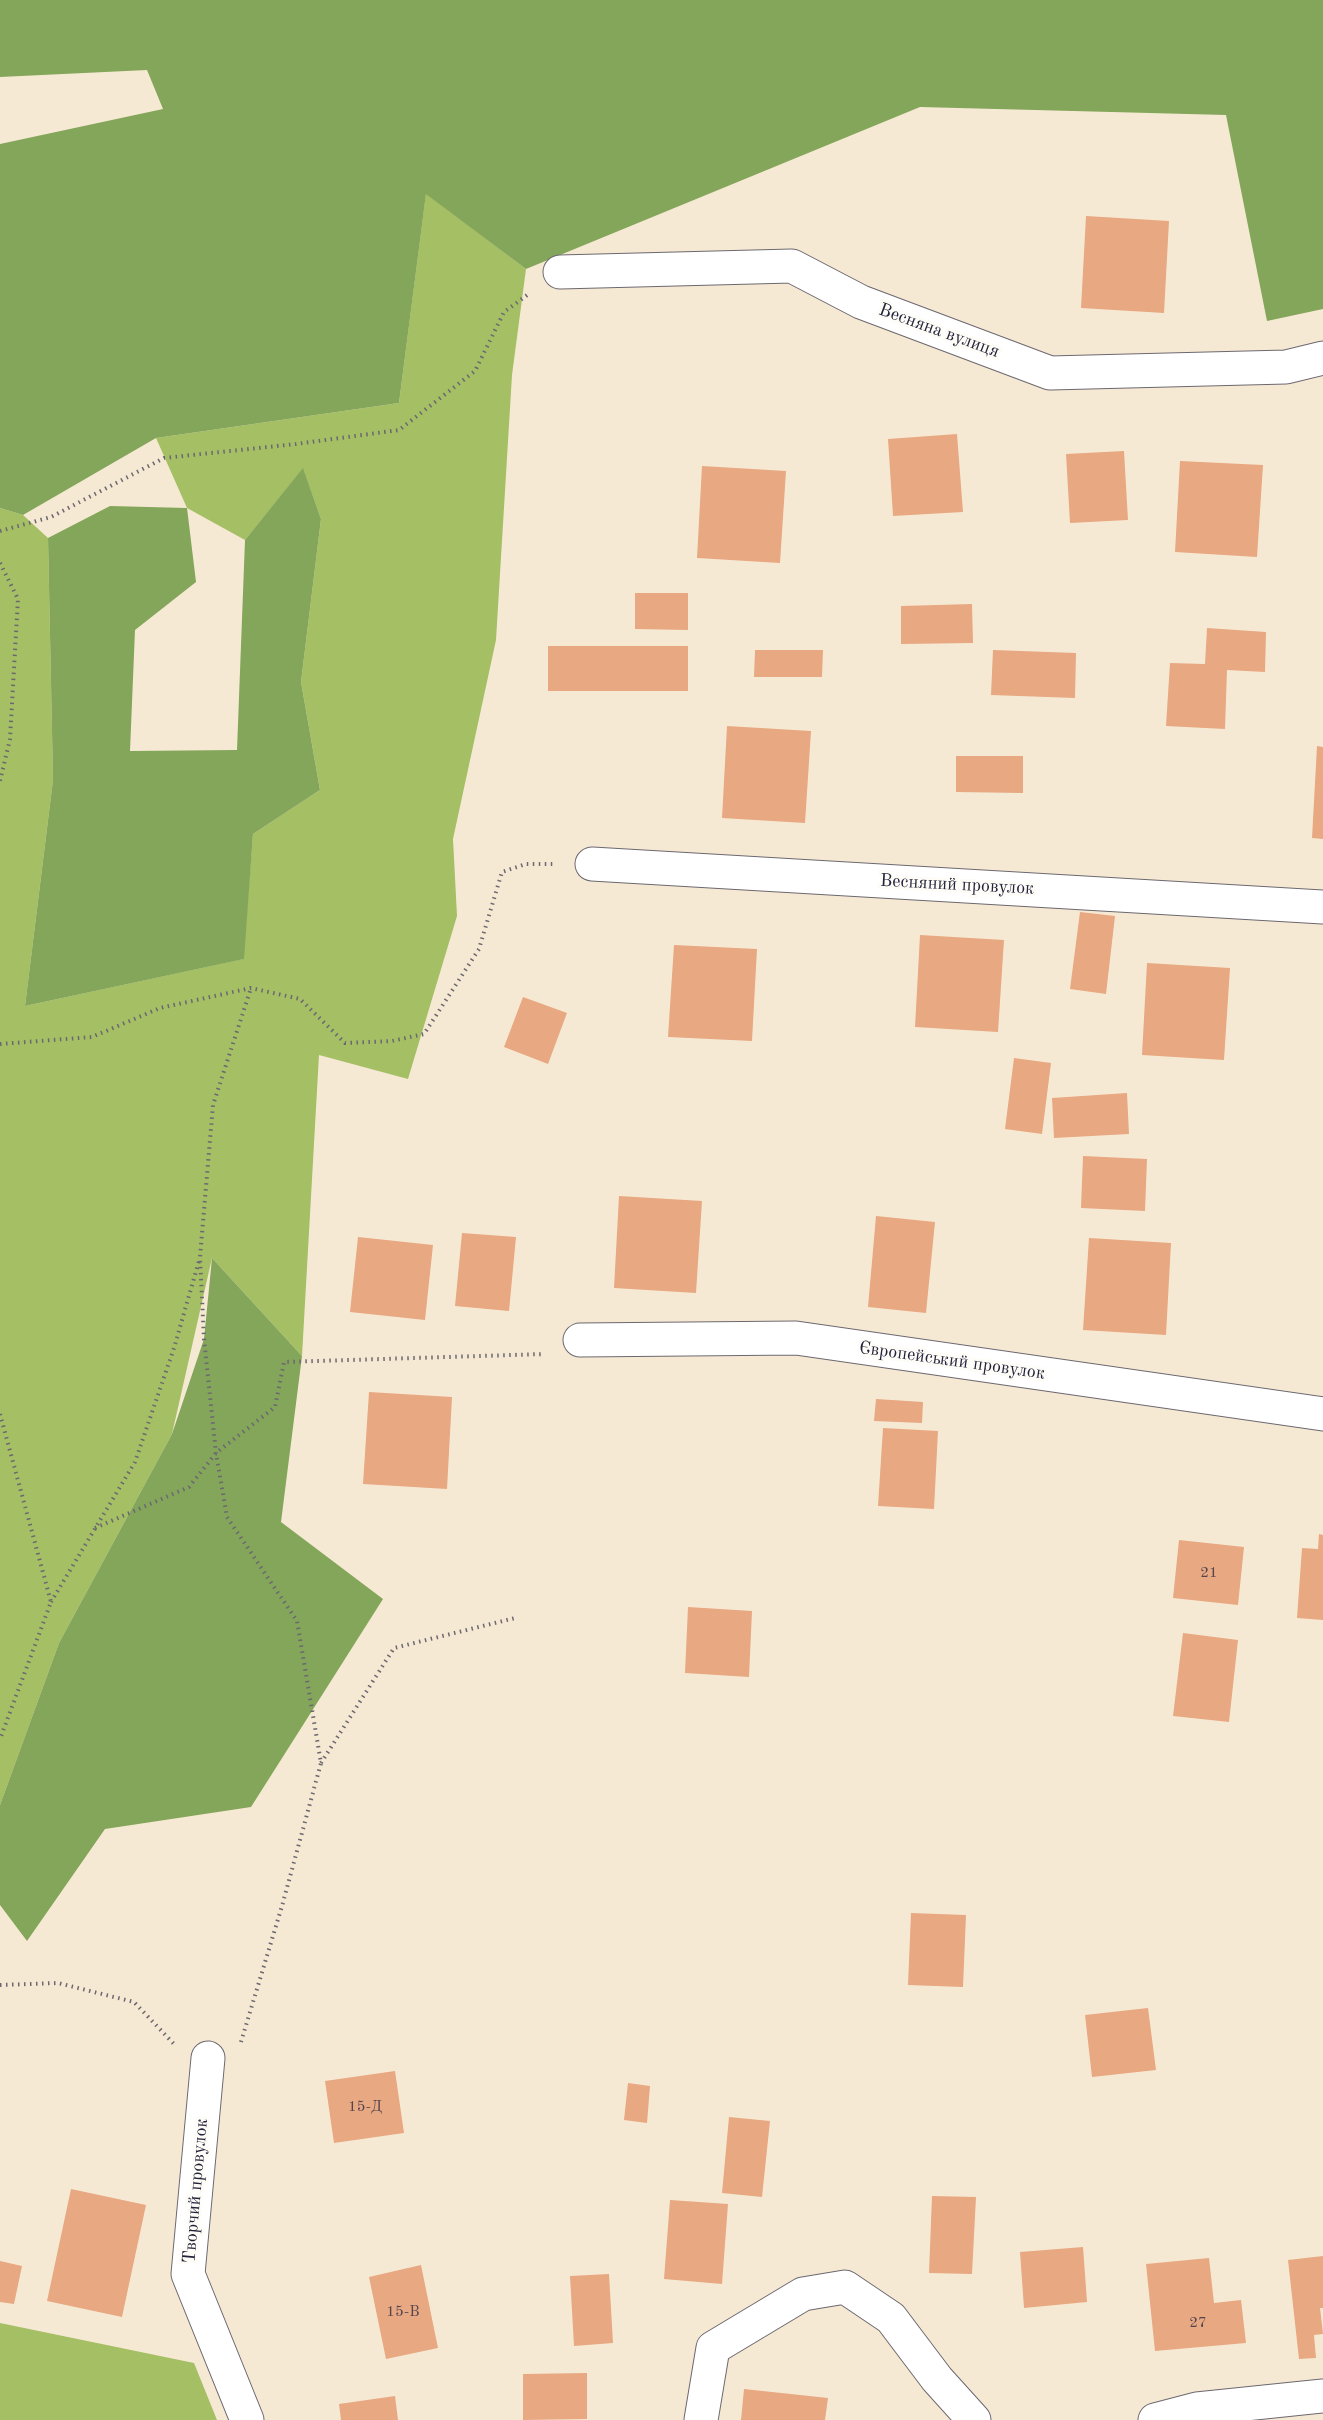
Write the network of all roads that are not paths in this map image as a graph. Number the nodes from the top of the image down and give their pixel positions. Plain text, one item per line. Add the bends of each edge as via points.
1 (560, 272) road end
2 (1323, 358) edge
3 (592, 864) road end
4 (1323, 907) edge
5 (580, 1340) road end
6 (1323, 1414) edge
7 (208, 2058) road end
8 (1323, 2396) edge
9 (247, 2420) edge
10 (701, 2420) edge
11 (974, 2420) edge
12 (1155, 2420) edge

1 - 2 street, Весняна вулиця via 792,266 861,302 1050,373 1286,368
3 - 4 street, Весняний провулок
5 - 6 street, Європейський провулок via 796,1338
7 - 9 street, Творчий провулок via 188,2274
8 - 12 street via 1197,2409
10 - 11 street via 713,2348 803,2294 845,2287 891,2318

